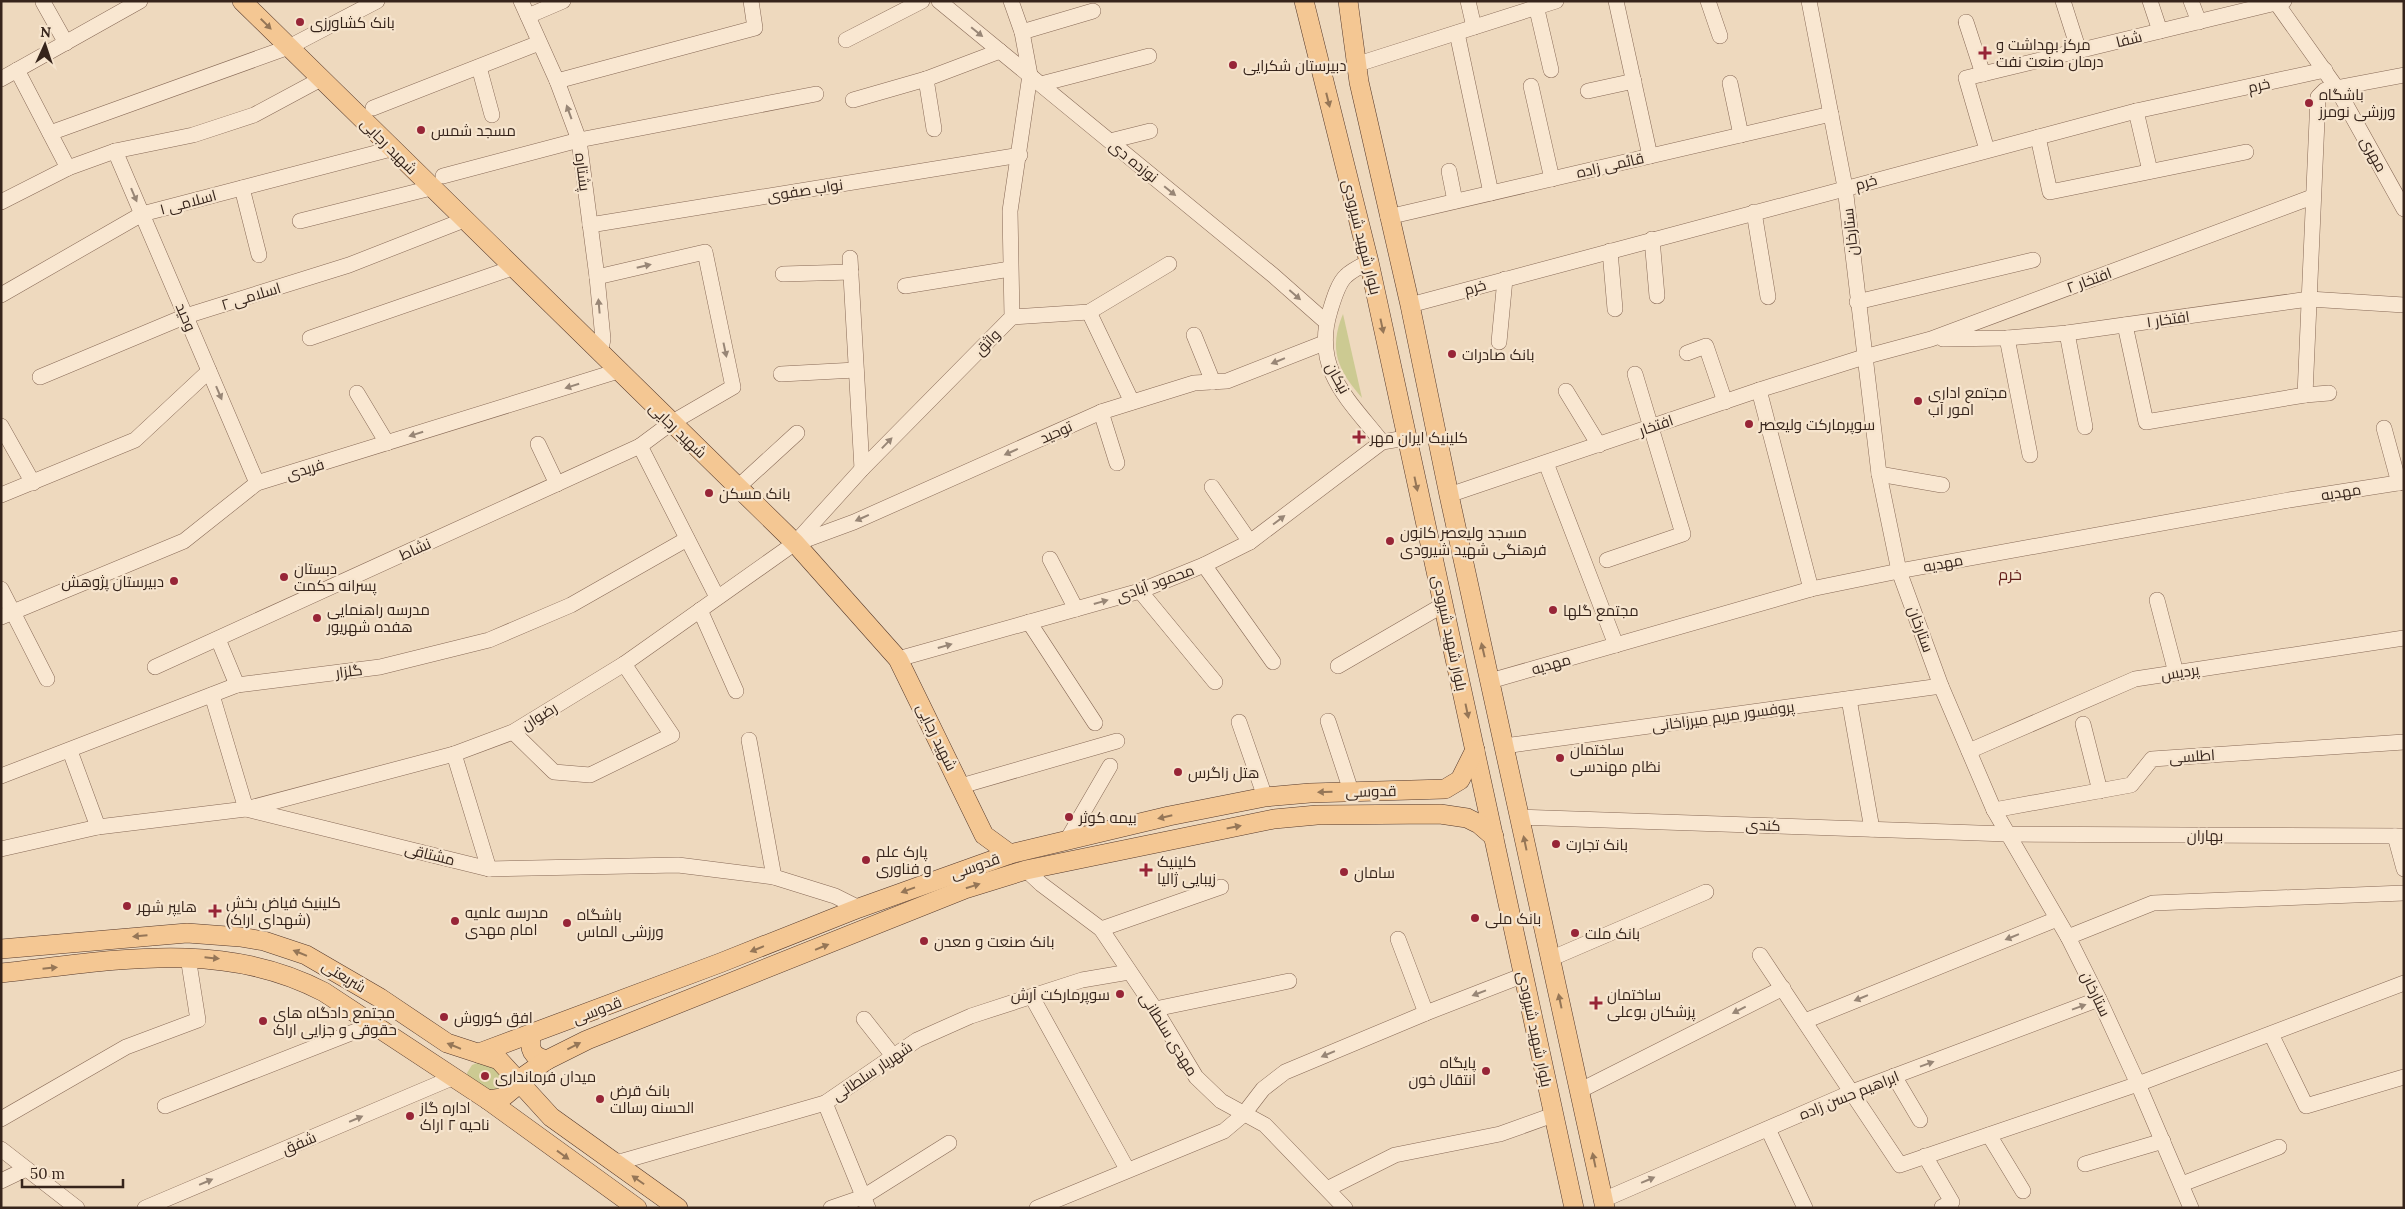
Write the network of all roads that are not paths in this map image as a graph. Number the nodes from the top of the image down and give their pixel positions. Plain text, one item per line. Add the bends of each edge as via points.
1 (140, 1) edge
2 (242, 1) edge
3 (520, 1) edge
4 (563, 1) edge
5 (751, 1) edge
6 (922, 1) edge
7 (939, 1) edge
8 (1011, 1) edge
9 (1304, 1) edge
10 (1348, 1) edge
11 (1468, 1) edge
12 (1556, 1) edge
13 (1616, 1) edge
14 (1708, 1) edge
15 (1809, 1) edge
16 (2063, 1) edge
17 (2150, 1) edge
18 (2191, 1) edge
19 (43, 2) edge
20 (2279, 2) edge
21 (370, 3) edge
22 (1536, 4) edge
23 (1093, 11) dead end
24 (528, 16) junction
25 (1966, 22) dead end
26 (2199, 22) junction
27 (1474, 27) junction
28 (2160, 31) junction
29 (1022, 32) junction
30 (1457, 33) junction
31 (1720, 36) dead end
32 (846, 40) dead end
33 (66, 43) junction
34 (539, 43) junction
35 (289, 47) junction
36 (1000, 51) junction
37 (2079, 51) junction
38 (1149, 56) dead end
39 (1355, 65) junction
40 (479, 67) junction
41 (17, 70) junction
42 (1551, 70) dead end
43 (2325, 70) junction
44 (1983, 74) junction
45 (2404, 75) edge
46 (1, 79) edge
47 (321, 79) junction
48 (926, 79) junction
49 (1035, 80) junction
50 (557, 81) junction
51 (1634, 81) junction
52 (1730, 83) dead end
53 (1531, 86) dead end
54 (2336, 87) junction
55 (1588, 91) dead end
56 (816, 94) dead end
57 (852, 100) dead end
58 (373, 108) dead end
59 (2136, 111) junction
60 (1831, 114) junction
61 (492, 115) dead end
62 (934, 128) dead end
63 (1150, 131) dead end
64 (50, 133) junction
65 (1741, 135) junction
66 (2038, 137) junction
67 (579, 140) junction
68 (1110, 141) junction
69 (391, 149) junction
70 (115, 150) junction
71 (1987, 150) junction
72 (2246, 152) dead end
73 (1020, 155) junction
74 (1650, 156) junction
75 (68, 168) junction
76 (1449, 171) dead end
77 (2150, 172) junction
78 (1552, 179) junction
79 (437, 182) junction
80 (1845, 187) junction
81 (242, 188) junction
82 (1491, 193) junction
83 (2312, 197) junction
84 (1455, 201) junction
85 (1, 202) edge
86 (2404, 209) edge
87 (1754, 212) junction
88 (142, 214) junction
89 (1388, 217) junction
90 (464, 220) junction
91 (300, 221) dead end
92 (590, 225) junction
93 (1652, 239) junction
94 (1610, 251) junction
95 (259, 256) dead end
96 (2033, 260) dead end
97 (1369, 262) junction
98 (1169, 264) dead end
99 (512, 268) junction
100 (1010, 269) junction
101 (783, 274) dead end
102 (597, 277) junction
103 (1505, 279) junction
104 (905, 286) dead end
105 (1, 295) edge
106 (1657, 296) dead end
107 (1768, 297) dead end
108 (2309, 299) junction
109 (1858, 302) junction
110 (1410, 305) junction
111 (2404, 305) edge
112 (1615, 309) dead end
113 (1089, 312) junction
114 (186, 316) junction
115 (1012, 317) junction
116 (1326, 322) junction
117 (2125, 325) junction
118 (2067, 333) junction
119 (1194, 335) dead end
120 (310, 338) dead end
121 (2007, 338) junction
122 (1931, 339) junction
123 (1498, 342) dead end
124 (1324, 343) junction
125 (1687, 353) dead end
126 (600, 354) junction
127 (1864, 357) junction
128 (856, 370) junction
129 (618, 371) junction
130 (209, 372) junction
131 (781, 374) dead end
132 (1635, 374) dead end
133 (40, 377) dead end
134 (1213, 382) junction
135 (1759, 390) junction
136 (1566, 391) dead end
137 (357, 393) dead end
138 (2329, 393) dead end
139 (2305, 395) junction
140 (1132, 402) junction
141 (1725, 402) junction
142 (1102, 412) junction
143 (671, 422) junction
144 (1, 426) edge
145 (1652, 427) junction
146 (2085, 427) dead end
147 (2384, 428) dead end
148 (797, 433) dead end
149 (1406, 438) junction
150 (1382, 442) junction
151 (387, 443) junction
152 (538, 444) dead end
153 (1599, 445) junction
154 (640, 446) junction
155 (2030, 455) dead end
156 (1117, 463) dead end
157 (1546, 463) junction
158 (862, 469) junction
159 (1879, 474) junction
160 (33, 483) junction
161 (2401, 483) edge
162 (257, 484) junction
163 (557, 484) junction
164 (1942, 485) dead end
165 (738, 487) junction
166 (1212, 487) dead end
167 (1, 495) edge
168 (1448, 495) junction
169 (687, 539) junction
170 (1250, 542) junction
171 (795, 543) junction
172 (1050, 559) dead end
173 (1607, 560) dead end
174 (1204, 565) junction
175 (1900, 571) junction
176 (1, 589) edge
177 (1812, 589) junction
178 (1140, 591) junction
179 (717, 597) junction
180 (2157, 600) dead end
181 (1443, 604) junction
182 (1076, 608) junction
183 (700, 610) junction
184 (7, 614) edge
185 (1029, 622) junction
186 (218, 638) junction
187 (2404, 638) edge
188 (1616, 645) junction
189 (898, 659) junction
190 (1273, 662) dead end
191 (624, 664) junction
192 (1338, 666) dead end
193 (156, 667) dead end
194 (2176, 673) junction
195 (47, 679) dead end
196 (1490, 681) junction
197 (1215, 682) dead end
198 (237, 686) junction
199 (1941, 686) junction
200 (736, 690) dead end
201 (212, 695) junction
202 (1849, 699) junction
203 (1328, 721) dead end
204 (1239, 722) dead end
205 (1095, 723) dead end
206 (2082, 724) dead end
207 (513, 732) junction
208 (749, 740) dead end
209 (1117, 741) dead end
210 (2404, 742) edge
211 (1504, 746) junction
212 (1475, 750) junction
213 (70, 751) junction
214 (1969, 751) junction
215 (454, 754) junction
216 (1110, 766) dead end
217 (1, 776) edge
218 (961, 786) junction
219 (1445, 790) junction
220 (1351, 791) junction
221 (2100, 791) junction
222 (1265, 797) junction
223 (246, 810) junction
224 (1994, 810) junction
225 (1440, 814) junction
226 (1519, 817) junction
227 (98, 827) junction
228 (1872, 829) junction
229 (984, 834) junction
230 (2007, 834) junction
231 (2400, 836) edge
232 (1494, 837) junction
233 (1067, 840) junction
234 (1, 848) edge
235 (1010, 854) junction
236 (977, 864) junction
237 (489, 868) junction
238 (2404, 869) edge
239 (1026, 870) junction
240 (774, 877) junction
241 (1220, 887) dead end
242 (1706, 892) dead end
243 (2404, 893) edge
244 (859, 908) junction
245 (2057, 919) junction
246 (1101, 929) junction
247 (2068, 937) junction
248 (1398, 940) dead end
249 (1, 949) edge
250 (1760, 955) dead end
251 (188, 957) junction
252 (1550, 959) junction
253 (1129, 972) junction
254 (1, 973) edge
255 (1524, 975) junction
256 (1289, 982) dead end
257 (2404, 983) edge
258 (1783, 988) junction
259 (1032, 997) junction
260 (2099, 1000) junction
261 (1155, 1009) junction
262 (1426, 1013) junction
263 (864, 1019) dead end
264 (1805, 1020) junction
265 (374, 1024) junction
266 (532, 1034) junction
267 (2271, 1034) junction
268 (479, 1053) junction
269 (894, 1056) junction
270 (547, 1060) junction
271 (1894, 1076) junction
272 (2404, 1077) edge
273 (452, 1078) junction
274 (518, 1081) junction
275 (2138, 1084) junction
276 (1579, 1091) junction
277 (1852, 1092) junction
278 (488, 1100) junction
279 (825, 1103) junction
280 (165, 1106) dead end
281 (1243, 1115) junction
282 (1553, 1115) junction
283 (551, 1117) junction
284 (1, 1119) edge
285 (1920, 1120) dead end
286 (1768, 1129) junction
287 (1989, 1134) junction
288 (535, 1135) junction
289 (2163, 1141) junction
290 (949, 1143) dead end
291 (2279, 1147) dead end
292 (1, 1149) edge
293 (1925, 1156) junction
294 (612, 1161) junction
295 (2085, 1164) dead end
296 (26, 1169) junction
297 (1127, 1169) junction
298 (1, 1181) edge
299 (2182, 1184) junction
300 (1326, 1189) junction
301 (2023, 1191) dead end
302 (866, 1202) edge
303 (1604, 1204) edge
304 (1942, 1207) edge
305 (77, 1208) edge
306 (145, 1208) edge
307 (637, 1208) edge
308 (678, 1208) edge
309 (831, 1208) edge
310 (1037, 1208) edge
311 (1345, 1208) edge
312 (1574, 1208) edge
313 (1805, 1208) edge
314 (2191, 1208) edge

1 - 33 street
2 -> 35 main road, شهید رجایی
3 - 24 street, پشتاره
4 - 24 street
5 - 50 street via 755,28
6 - 32 street
7 -> 36 street, نوزده دی
8 - 29 street, واثق
9 -> 97 main road, بلوار شهید شیرودی
10 - 39 main road, بلوار شهید شیرودی
11 - 27 street
12 - 22 street
13 - 51 street
14 - 31 street
15 - 60 street, ستارخان
16 - 37 street
17 - 28 street
18 - 26 street
19 - 33 street
20 - 26 street, شفا
20 - 43 street, مهری
21 - 35 street
22 - 27 street
22 - 42 street
23 - 29 street
24 - 34 street, پشتاره
25 - 44 street
26 - 28 street, شفا
27 - 30 street
28 - 37 street, شفا
29 - 49 street, واثق
30 - 39 street
30 - 82 street
33 - 41 street
34 - 40 street
34 - 50 street, پشتاره
35 - 47 main road, شهید رجایی
35 - 64 street
36 - 48 street
36 - 49 street, نوزده دی
37 - 44 street, شفا
38 - 49 street
39 - 89 main road, بلوار شهید شیرودی
40 - 58 street
40 - 61 street
41 - 46 street
41 - 64 street
43 - 54 street, مهری
43 - 59 street, خرم
44 - 71 street, شفا via 1966,78
45 - 54 street
47 - 69 main road, شهید رجایی
47 - 70 street via 254,115 193,135
48 - 57 street
48 - 62 street
49 - 68 street, نوزده دی
49 - 73 street, واثق
67 -> 50 street, پشتاره
51 - 55 street
51 - 74 street
52 - 65 street
53 - 78 street
54 - 83 street via 2325,90 2318,97
54 - 86 street, مهری
56 - 67 street
59 - 66 street, خرم
59 - 77 street
60 - 65 street, قائمی زاده
60 - 80 street, ستارخان
63 - 68 street
64 - 75 street
65 - 74 street, قائمی زاده
66 - 71 street, خرم
66 - 77 street via 2050,192
67 - 79 street
67 - 92 street, پشتاره
68 -> 116 street, نوزده دی
69 - 79 main road, شهید رجایی
69 - 81 street, اسلامی ۱
70 - 75 street
70 -> 88 street, وحید
71 - 80 street, خرم
72 - 77 street
73 - 92 street, نواب صفوی
73 - 100 street, واثق via 1010,211
74 - 78 street, قائمی زاده
75 - 85 street
76 - 84 street
78 - 82 street, قائمی زاده
79 - 90 main road, شهید رجایی
79 - 91 street
80 - 87 street, خرم
80 - 109 street, ستارخان
81 - 88 street, اسلامی ۱
81 - 95 street
82 - 84 street, قائمی زاده
83 - 108 street
83 - 122 street, افتخار ۲
84 - 89 street, قائمی زاده
87 - 93 street, خرم
87 - 107 street
88 - 105 street, اسلامی ۱
88 - 114 street, وحید
89 - 110 main road, بلوار شهید شیرودی
90 - 99 main road, شهید رجایی
90 - 114 street, اسلامی ۲ via 349,265
92 - 102 street, پشتاره
93 - 94 street, خرم
93 - 106 street
94 - 103 street, خرم
94 - 112 street
96 - 109 street
97 - 116 street, نیکان via 1345,277
97 -> 149 main road, بلوار شهید شیرودی
98 - 113 street
99 - 120 street
99 - 126 main road, شهید رجایی
100 - 104 street
100 - 115 street, واثق
101 - 128 street via 850,265
126 -> 102 street, پشتاره via 602,339
102 -> 143 street, نشاط via 704,252 733,387
103 - 110 street, خرم
103 - 123 street
108 - 111 street, افتخار ۱
108 - 117 street, افتخار ۱
108 - 139 street
109 - 127 street, ستارخان
110 - 168 main road, بلوار شهید شیرودی
113 - 115 street
113 - 140 street
114 - 130 street, وحید
114 - 133 street, اسلامی ۲
158 -> 115 street, واثق
116 - 124 street, نیکان
117 - 118 street, افتخار ۱
117 - 139 street via 2146,422
118 - 121 street, افتخار ۱
118 - 146 street
119 - 134 street
121 - 122 street, افتخار ۱
121 - 155 street
122 - 127 street, افتخار ۲
124 -> 134 street, توحید via 1227,381
124 - 150 street, نیکان via 1327,362 1335,380
125 - 141 street via 1706,346
126 - 129 main road, شهید رجایی
127 - 135 street, افتخار
127 - 159 street, ستارخان
128 - 131 street
128 - 158 street
129 - 143 main road, شهید رجایی
129 -> 151 street, فریدی
130 - 160 street via 135,440
130 -> 162 street, وحید
132 - 145 street
134 - 140 street, توحید via 1194,383
135 - 141 street, افتخار
135 - 177 street
136 - 153 street
137 - 151 street
138 - 139 street
140 - 142 street, توحید
141 - 145 street, افتخار
142 - 156 street
142 -> 171 street, توحید via 854,522
143 - 154 street, نشاط
143 - 165 main road, شهید رجایی
144 - 160 street
145 - 153 street, افتخار
145 - 173 street via 1684,534
147 - 161 street
148 - 165 street
149 - 150 street
149 -> 181 main road, بلوار شهید شیرودی
170 -> 150 street, محمود آبادی
151 - 162 street, فریدی
152 - 163 street
153 - 157 street, افتخار
154 - 163 street, نشاط
154 - 169 street
157 - 168 street, افتخار
157 - 188 street
158 - 171 street, واثق
159 - 164 street
159 - 175 street, ستارخان
160 - 167 street
161 - 175 street, مهدیه
162 - 184 street, فریدی via 184,541
163 - 186 street, نشاط
165 - 171 main road, شهید رجایی
166 - 170 street
196 -> 168 main road, بلوار شهید شیرودی
169 - 179 street
169 - 198 street, گلزار via 572,605 489,640 380,667
170 - 174 street, محمود آبادی
171 - 179 street, رضوان
171 - 189 main road, شهید رجایی
172 - 182 street
174 - 178 street, محمود آبادی
174 - 190 street
175 - 177 street, مهدیه
175 - 199 street, ستارخان
176 - 184 street
177 - 188 street, مهدیه
182 -> 178 street, محمود آبادی
178 - 197 street
179 - 183 street, رضوان
180 - 194 street
181 - 192 street
181 -> 212 main road, بلوار شهید شیرودی
182 - 185 street, محمود آبادی
183 - 191 street, رضوان
183 - 200 street
184 - 195 street
189 -> 185 street, محمود آبادی
185 - 205 street
186 - 193 street, نشاط
186 - 198 street
187 - 194 street, پردیس
188 - 196 street, مهدیه
189 - 218 main road, شهید رجایی
191 - 207 street, رضوان
191 - 207 street via 672,735 590,775 554,772
194 - 214 street, پردیس via 2135,679
196 - 211 main road, بلوار شهید شیرودی
198 - 201 street, گلزار
199 - 202 street, پروفسور مریم میرزاخانی
199 - 214 street, ستارخان
201 - 213 street, گلزار
201 - 223 street
202 - 211 street, پروفسور مریم میرزاخانی
202 - 228 street
203 - 220 street
204 - 222 street
206 - 221 street
207 - 215 street, رضوان
208 - 240 street
209 - 218 street
210 - 221 street, اطلسی via 2152,759 2132,785
211 - 226 main road, بلوار شهید شیرودی
212 - 219 main road via 1460,780
212 - 232 main road, بلوار شهید شیرودی
213 - 217 street, گلزار
213 - 227 street
214 - 224 street, ستارخان
215 - 223 street, رضوان
215 - 237 street
216 - 233 street
218 - 229 main road, شهید رجایی
219 - 220 main road, قدوسی
219 - 225 main road via 1452,792 1455,807
220 -> 222 main road, قدوسی
221 - 224 street, اطلسی
222 -> 233 main road, قدوسی
223 - 227 street, مشتاقی
223 - 237 street, مشتاقی
224 - 230 street, ستارخان
225 - 232 main road, قدوسی via 1467,818
239 -> 225 main road, قدوسی via 1274,820
226 - 228 street, کندی
252 -> 226 main road, بلوار شهید شیرودی
227 - 234 street, مشتاقی
228 - 230 street, کندی
229 - 235 main road, شهید رجایی
229 - 236 main road
230 - 231 street, بهاران
230 - 245 street, ستارخان
231 - 238 street
232 - 255 main road, بلوار شهید شیرودی
233 - 235 main road, قدوسی
235 - 236 main road, قدوسی
236 -> 244 main road, قدوسی
237 - 240 street, مشتاقی via 678,865
239 - 246 street, مهدی سلطانی
270 -> 239 main road, قدوسی via 587,1040 966,889
240 - 244 street, مشتاقی via 835,896
241 - 246 street
242 - 252 street
243 - 247 street via 2153,903
244 -> 266 main road, قدوسی
245 - 247 street, ستارخان
245 -> 264 street
246 - 253 street, مهدی سلطانی
247 - 260 street, ستارخان
248 - 262 street
268 -> 249 main road, شریعتی via 447,1043 306,954 264,941 187,933
250 - 258 street
254 -> 251 main road, شریعتی
251 -> 265 main road, شریعتی via 249,964 294,978 324,992
251 - 284 street via 198,1020 126,1047
276 -> 252 main road, بلوار شهید شیرودی
253 - 259 street, شهریار سلطانی via 1082,980
253 - 261 street, مهدی سلطانی
255 -> 262 street
255 - 282 main road, بلوار شهید شیرودی
256 - 261 street
257 - 267 street
258 - 264 street
258 -> 276 street
259 - 269 street, شهریار سلطانی via 971,1016 918,1040
259 - 297 street
271 -> 260 street, ابراهیم حسن زاده
260 - 275 street, ستارخان
261 - 281 street, مهدی سلطانی via 1196,1077 1221,1101
262 -> 281 street via 1285,1072 1263,1089
263 - 269 street
264 - 277 street
265 - 273 main road, شریعتی
265 - 280 street
266 - 268 main road, قدوسی
266 - 270 main road via 533,1054
267 - 272 street via 2306,1106
267 - 275 street
268 - 274 main road, شریعتی via 499,1060
269 - 279 street, شهریار سلطانی
270 - 274 main road, قدوسی
271 - 277 street, ابراهیم حسن زاده
271 - 285 street
273 - 278 main road, شریعتی
306 -> 273 street, شفق
274 - 278 main road, قدوسی via 502,1098
274 - 283 main road, شریعتی
275 - 287 street
275 - 289 street, ستارخان
303 -> 276 main road, بلوار شهید شیرودی
277 - 286 street, ابراهیم حسن زاده
277 - 293 street via 1900,1164
278 - 288 main road, شریعتی
279 - 294 street, شهریار سلطانی
279 - 302 street
281 - 297 street via 1224,1131
281 - 300 street, مهدی سلطانی via 1265,1125
282 - 300 street via 1500,1134 1395,1155
282 - 312 main road, بلوار شهید شیرودی
283 - 288 main road via 543,1115 536,1119
283 - 294 main road, شریعتی
303 -> 286 street, ابراهیم حسن زاده
286 - 313 street
287 - 293 street
287 - 301 street
288 -> 307 main road, شریعتی
289 - 295 street
289 - 299 street, ستارخان
290 - 302 street
291 - 299 street
292 - 296 street
293 - 304 street via 1952,1202
308 -> 294 main road, شریعتی
296 - 298 street
296 - 305 street
297 - 310 street
299 - 314 street, ستارخان
300 - 311 street, مهدی سلطانی
302 - 309 street

